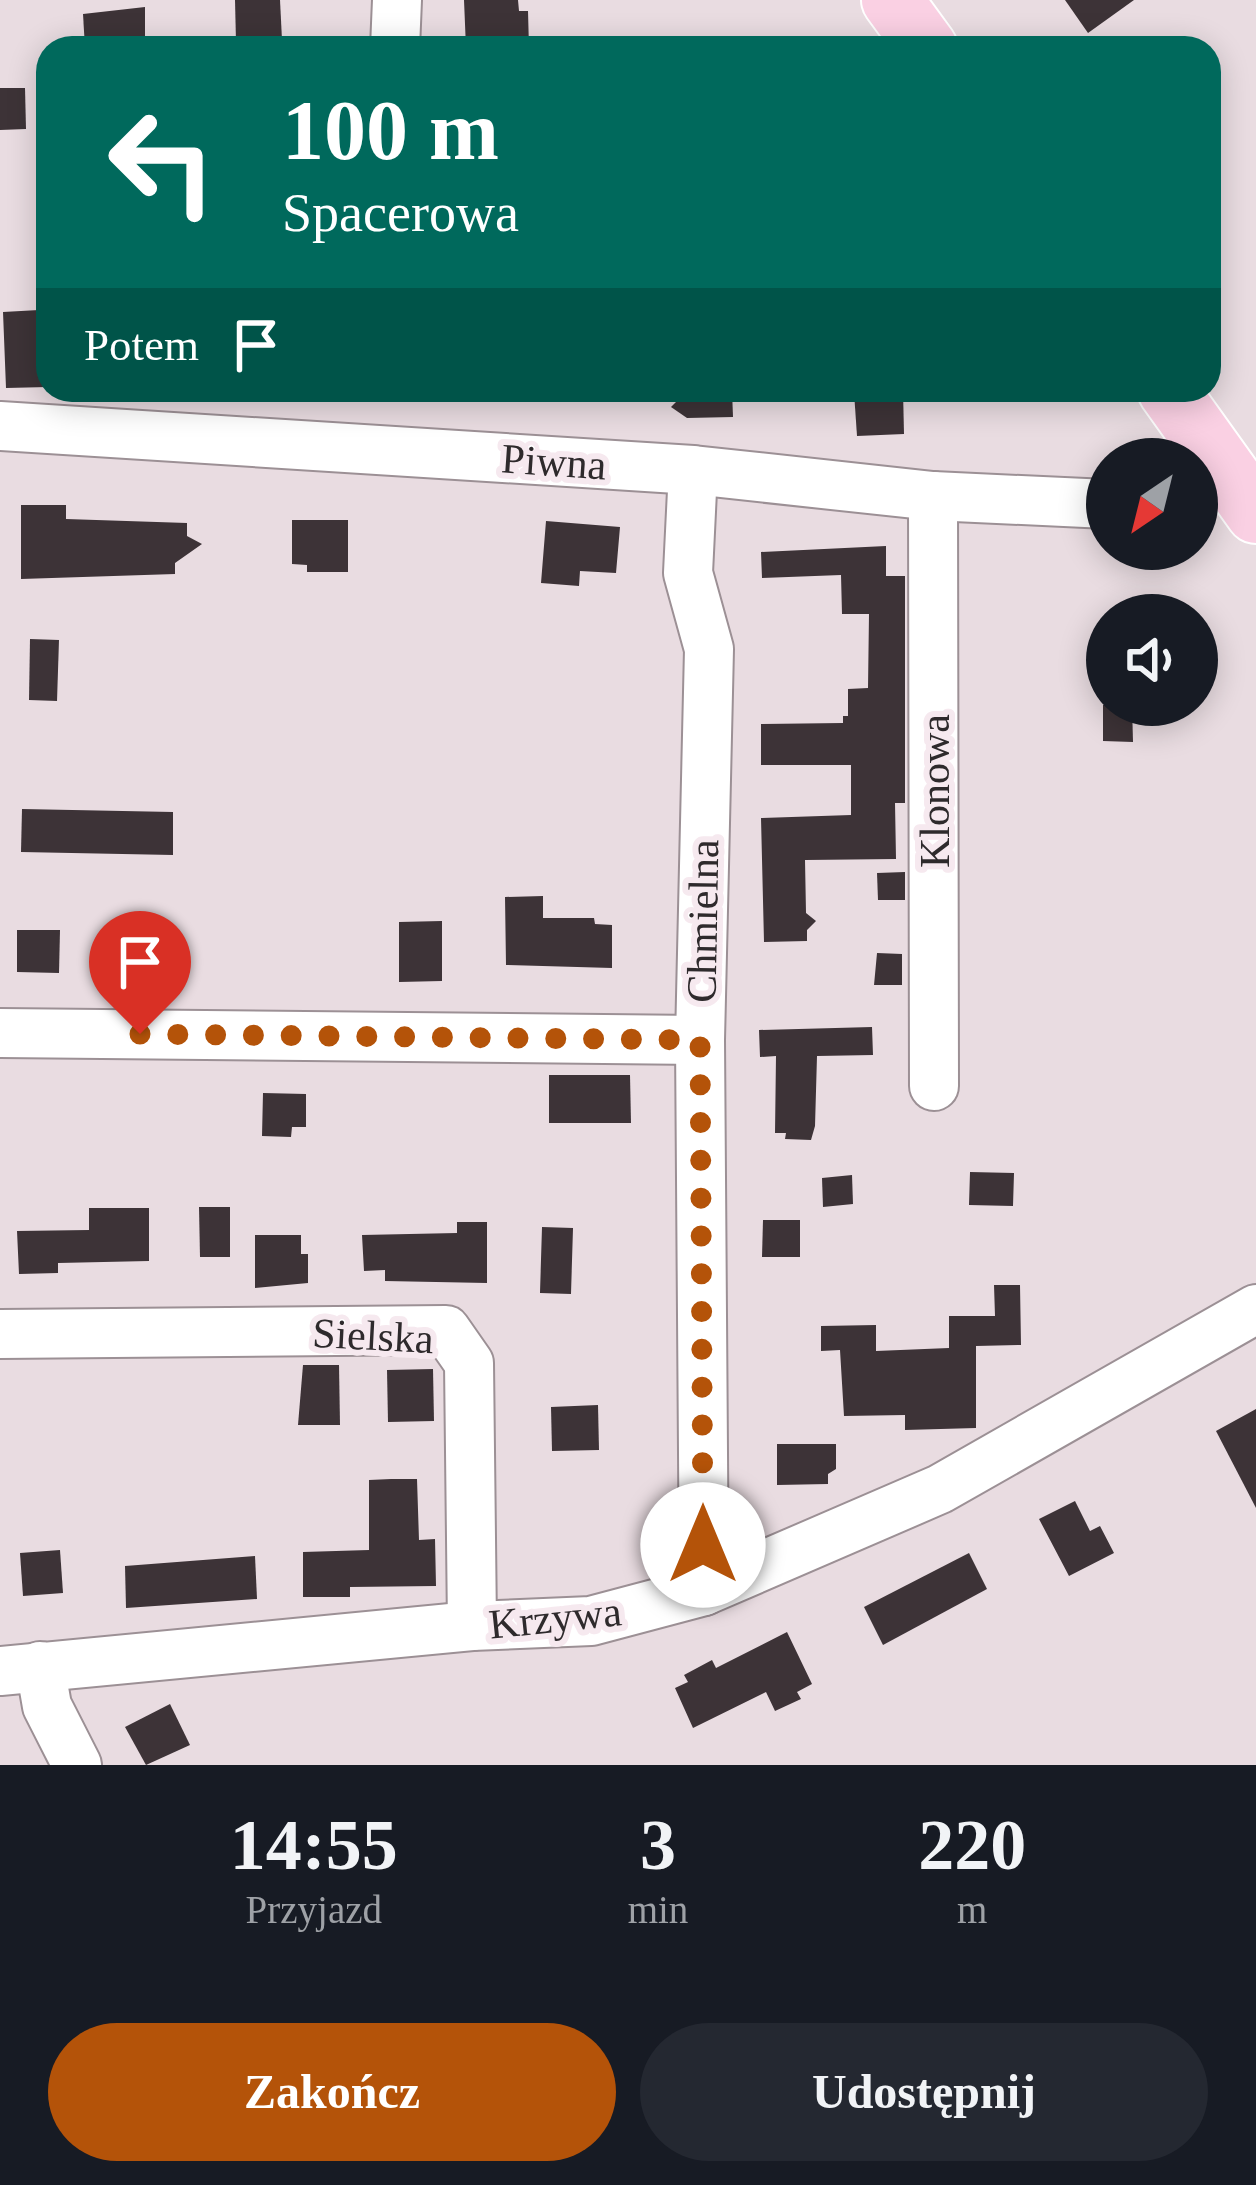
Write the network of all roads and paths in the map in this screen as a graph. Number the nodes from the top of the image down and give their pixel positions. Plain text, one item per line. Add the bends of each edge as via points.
1 (397, 0) edge
2 (892, 0) edge
3 (396, 36) edge
4 (918, 36) edge
5 (1177, 402) edge
6 (0, 425) edge
7 (693, 470) junction
8 (933, 496) junction
9 (1086, 503) edge
10 (1256, 513) edge
11 (0, 1033) edge
12 (700, 1040) junction
13 (934, 1087) dead end
14 (1256, 1309) edge
15 (0, 1334) edge
16 (704, 1591) junction
17 (472, 1626) junction
18 (20, 1669) edge
19 (77, 1765) edge

1 - 3 street
2 - 4 main road
5 - 10 main road
6 - 7 street, Piwna
7 - 8 street, Piwna
7 - 12 street, Chmielna via 688,573 709,650
8 - 9 street, Piwna
8 - 13 street, Klonowa
11 - 12 street
12 - 16 street, Chmielna
14 - 16 street, Krzywa via 940,1489
15 - 17 street, Sielska via 446,1330 470,1363
16 - 17 street, Krzywa via 591,1622
17 - 18 street, Krzywa
18 - 19 street

